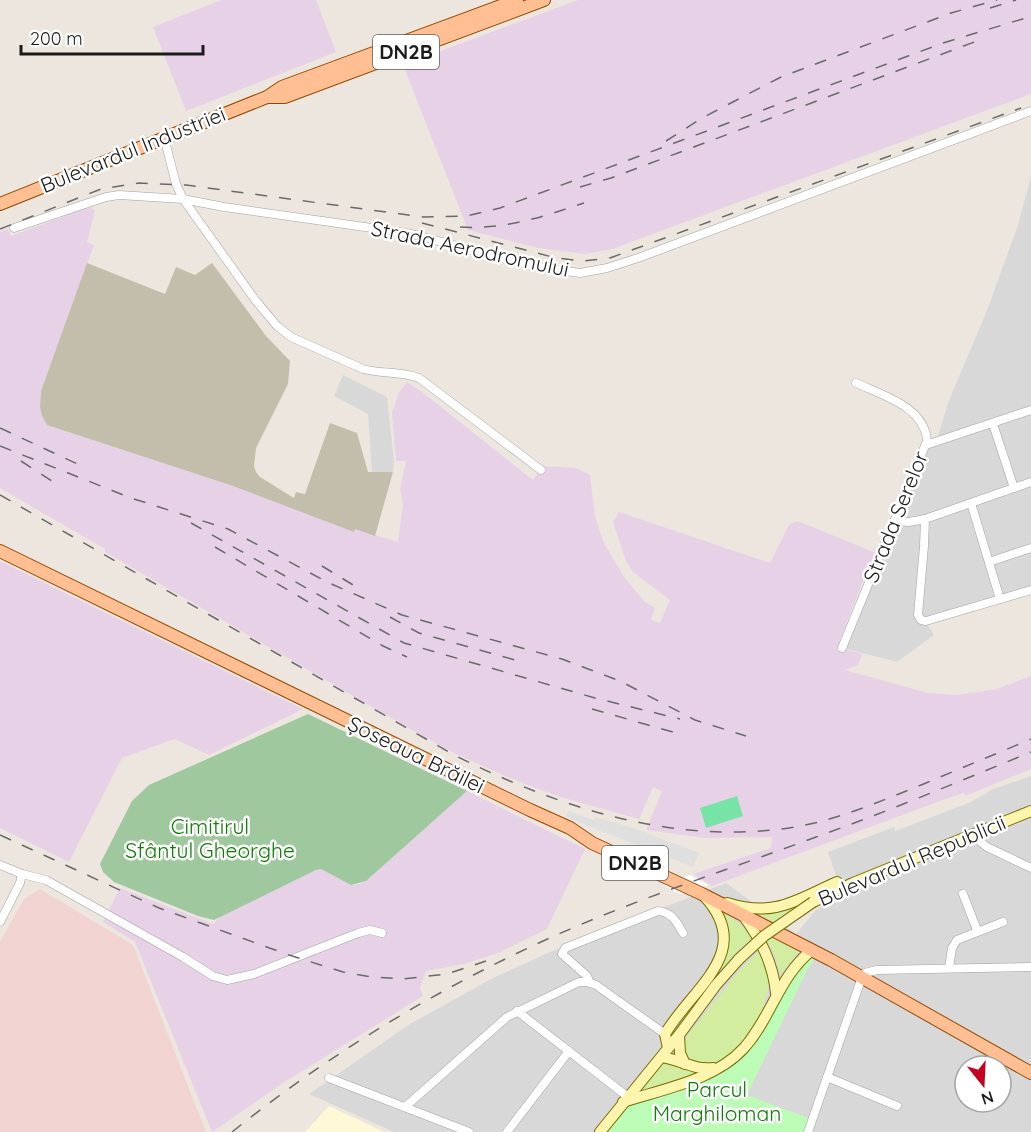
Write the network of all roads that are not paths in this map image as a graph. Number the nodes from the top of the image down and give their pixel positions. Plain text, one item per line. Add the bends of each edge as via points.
1 (517, 0) edge
2 (544, 0) edge
3 (267, 97) junction
4 (1031, 111) edge
5 (164, 137) junction
6 (183, 199) junction
7 (0, 204) edge
8 (14, 228) dead end
9 (856, 383) dead end
10 (1031, 410) edge
11 (993, 424) junction
12 (926, 445) junction
13 (541, 470) dead end
14 (1031, 482) edge
15 (1014, 488) junction
16 (971, 503) junction
17 (924, 519) junction
18 (895, 521) junction
19 (1031, 548) edge
20 (0, 551) edge
21 (989, 562) junction
22 (1031, 590) edge
23 (1000, 598) junction
24 (842, 648) dead end
25 (1031, 811) edge
26 (972, 835) junction
27 (901, 864) junction
28 (0, 865) edge
29 (1031, 868) edge
30 (22, 874) junction
31 (963, 894) dead end
32 (708, 897) junction
33 (743, 915) junction
34 (0, 922) edge
35 (1003, 922) dead end
36 (977, 930) junction
37 (382, 933) dead end
38 (683, 933) dead end
39 (812, 950) junction
40 (1031, 967) edge
41 (949, 968) junction
42 (862, 977) junction
43 (590, 982) junction
44 (776, 993) junction
45 (517, 1011) junction
46 (665, 1034) junction
47 (679, 1035) junction
48 (569, 1051) junction
49 (665, 1052) junction
50 (685, 1064) junction
51 (717, 1068) junction
52 (1031, 1073) edge
53 (827, 1077) junction
54 (329, 1078) dead end
55 (638, 1086) junction
56 (653, 1092) junction
57 (626, 1100) junction
58 (897, 1106) dead end
59 (405, 1107) junction
60 (469, 1132) edge
61 (507, 1132) edge
62 (600, 1132) edge
63 (808, 1132) edge

1 - 3 main road, Bulevardul Industriei / DN2B via 282,87
2 - 3 main road, Bulevardul Industriei / DN2B via 285,97
3 - 5 main road, Bulevardul Industriei / DN2B
4 - 6 street, Strada Aerodromului via 638,258 580,273 531,266 398,232
5 - 6 street
5 - 7 main road, Bulevardul Industriei / DN2B
6 - 8 street, Strada Aerodromului via 119,195
6 - 13 street via 266,315 284,332 363,369 418,378
9 - 12 street, Strada Serelor via 906,407 923,428
10 - 11 street
11 - 12 street
11 - 15 street
12 - 18 street, Strada Serelor
14 - 15 street
15 - 16 street
16 - 17 street
16 - 21 street
17 - 18 street
17 - 23 street via 919,619 926,621
18 - 24 street, Strada Serelor
19 - 21 street
20 - 32 main road, Șoseaua Brăilei / DN2B
21 - 23 street
22 - 23 street
25 - 26 main road, Bulevardul Republicii
26 - 27 main road, Bulevardul Republicii
26 - 29 street via 987,847
27 - 32 main road via 858,874 774,909 745,908
27 - 47 main road, Bulevardul Republicii, bridge via 813,902 771,930 716,985
28 - 30 street
30 - 34 street
30 - 37 street via 46,880 198,968 227,980 254,974 358,933
31 - 36 street
32 - 33 main road, Șoseaua Brăilei
32 - 46 main road via 722,921 722,955
33 - 39 main road, Șoseaua Brăilei
33 - 44 main road via 764,945
35 - 36 street
36 - 41 street via 954,944
38 - 43 street via 672,917 658,911 565,948 562,954
39 - 42 main road, Șoseaua Brăilei
39 - 44 main road via 793,968
40 - 41 street
41 - 42 street via 877,970
42 - 52 main road, Șoseaua Brăilei
42 - 53 street
43 - 45 street via 579,982
43 - 46 street
44 - 51 main road via 743,1048
45 - 48 street
45 - 59 street
46 - 49 main road
47 - 49 main road, Bulevardul Republicii
47 - 50 main road
48 - 57 street
48 - 61 street
49 - 50 main road
49 - 55 main road, Bulevardul Republicii
50 - 51 main road
51 - 56 main road
53 - 58 street
53 - 63 street
54 - 59 street
55 - 56 main road via 641,1093
55 - 57 main road, Bulevardul Republicii
56 - 57 main road
57 - 62 main road, Bulevardul Republicii
59 - 60 street

